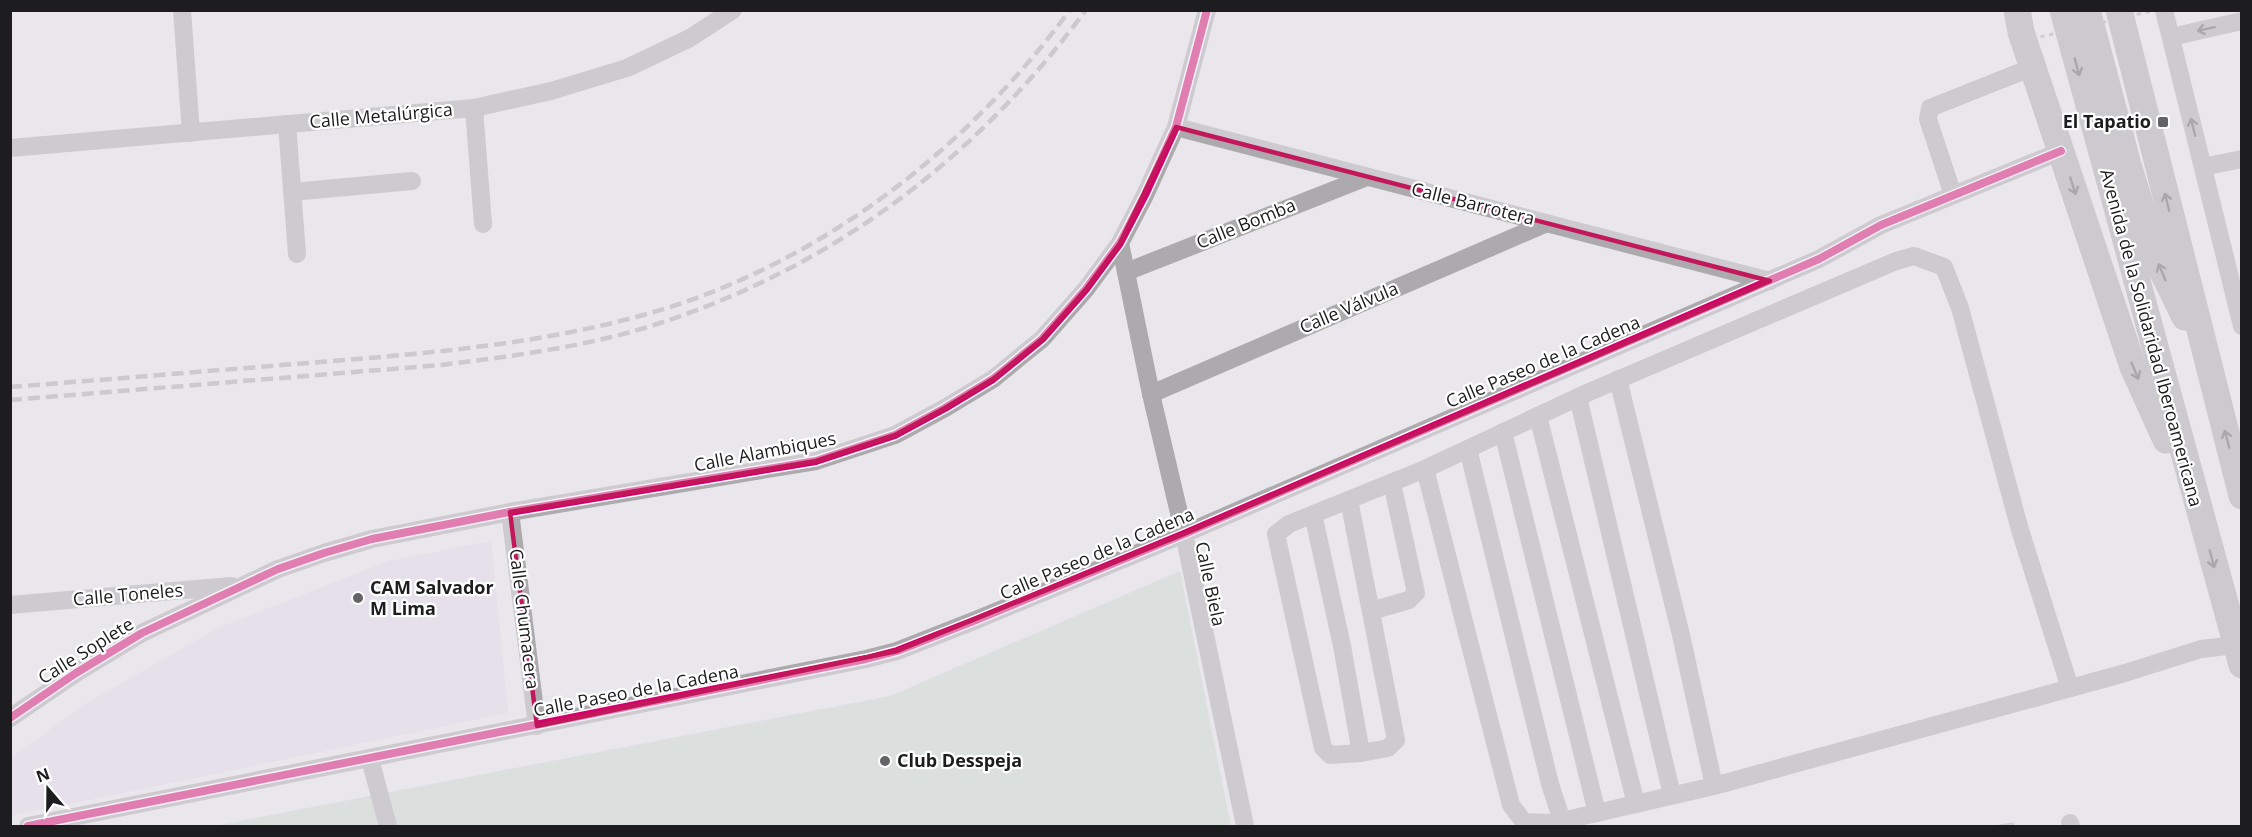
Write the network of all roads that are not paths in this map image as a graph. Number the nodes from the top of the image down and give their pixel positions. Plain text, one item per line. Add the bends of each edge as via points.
1 (182, 10) edge
2 (733, 10) edge
3 (1207, 10) edge
4 (2017, 10) edge
5 (2063, 10) edge
6 (2087, 10) edge
7 (2119, 10) edge
8 (2164, 10) edge
9 (2241, 21) edge
10 (2171, 37) junction
11 (2033, 67) junction
12 (474, 108) junction
13 (287, 124) junction
14 (1176, 127) junction
15 (191, 133) junction
16 (10, 148) edge
17 (2061, 151) junction
18 (2241, 159) edge
19 (2203, 167) junction
20 (1367, 177) junction
21 (412, 181) dead end
22 (292, 192) junction
23 (1953, 195) junction
24 (1546, 223) junction
25 (483, 224) dead end
26 (1120, 243) junction
27 (297, 254) dead end
28 (2235, 270) edge
29 (1126, 272) junction
30 (1770, 280) junction
31 (2241, 326) edge
32 (2201, 340) junction
33 (1618, 379) junction
34 (1151, 394) junction
35 (1578, 397) junction
36 (1538, 416) junction
37 (1503, 432) junction
38 (1468, 449) junction
39 (1425, 469) junction
40 (1392, 483) junction
41 (2241, 496) edge
42 (1349, 500) junction
43 (510, 512) junction
44 (2200, 513) junction
45 (1313, 514) junction
46 (1184, 534) junction
47 (245, 585) junction
48 (10, 605) edge
49 (1371, 611) junction
50 (2239, 655) edge
51 (2070, 688) junction
52 (10, 718) edge
53 (537, 726) junction
54 (1361, 753) junction
55 (370, 759) junction
56 (1714, 786) junction
57 (1672, 795) junction
58 (1636, 804) junction
59 (1597, 813) junction
60 (91, 820) edge
61 (1562, 821) junction
62 (30, 826) edge
63 (388, 826) edge
64 (1245, 826) edge

1 - 15 street
2 - 12 street, Calle Metalúrgica via 690,38 627,68 551,91
3 - 14 street, Calle Alambiques
4 - 11 highway
5 -> 44 highway, Avenida de la Solidaridad Iberoamericana
32 -> 6 highway via 2158,262
32 -> 7 highway
8 - 10 street
9 -> 10 street
19 -> 10 street
11 - 17 highway
11 - 23 street via 1930,108 1928,119
12 - 13 street, Calle Metalúrgica
12 - 25 street
13 - 15 street, Calle Metalúrgica
13 - 22 street
14 - 20 street, Calle Barrotera
14 - 26 street, Calle Alambiques
15 - 16 street, Calle Metalúrgica
17 - 23 street, Calle Paseo de la Cadena
17 -> 44 highway via 2133,367
18 - 19 street
19 - 28 street
20 - 24 street, Calle Barrotera
20 - 29 street, Calle Bomba
21 - 22 street
22 - 27 street
23 - 30 street, Calle Paseo de la Cadena via 1881,225
24 - 30 street, Calle Barrotera
24 - 34 street, Calle Válvula
26 - 29 street, Calle Biela
26 - 43 street, Calle Alambiques via 1042,339 993,379 895,435 816,460
28 - 31 street
29 - 34 street, Calle Biela
30 - 46 street, Calle Paseo de la Cadena
41 -> 32 highway
33 - 35 street
33 - 51 street via 1896,261 1914,256 1944,267 1960,308 2020,530
33 - 56 street
34 - 46 street, Calle Biela
35 - 36 street
35 - 57 street
36 - 37 street
36 - 58 street
37 - 38 street
37 - 59 street
38 - 39 street
38 - 61 street
39 - 40 street
39 - 61 street via 1511,805 1524,822
40 - 42 street
40 - 49 street via 1416,593 1409,600
42 - 45 street
42 - 49 street
43 - 47 street, Calle Alambiques via 372,539 278,569
43 - 53 street, Calle Chumacera
44 -> 50 highway, Avenida de la Solidaridad Iberoamericana
45 - 54 street
45 - 54 street via 1276,534 1323,748 1330,755
46 - 53 street, Calle Paseo de la Cadena via 897,651
46 - 64 street, Calle Biela
47 - 48 street, Calle Toneles
47 - 52 street, Calle Soplete via 142,633
49 - 54 street via 1396,740 1388,748
50 - 51 street via 2201,649
51 - 56 street
53 - 55 street, Calle Paseo de la Cadena
55 - 60 street, Calle Paseo de la Cadena
55 - 63 street
56 - 57 street
57 - 58 street
58 - 59 street
59 - 61 street
60 - 62 street, Calle Paseo de la Cadena

